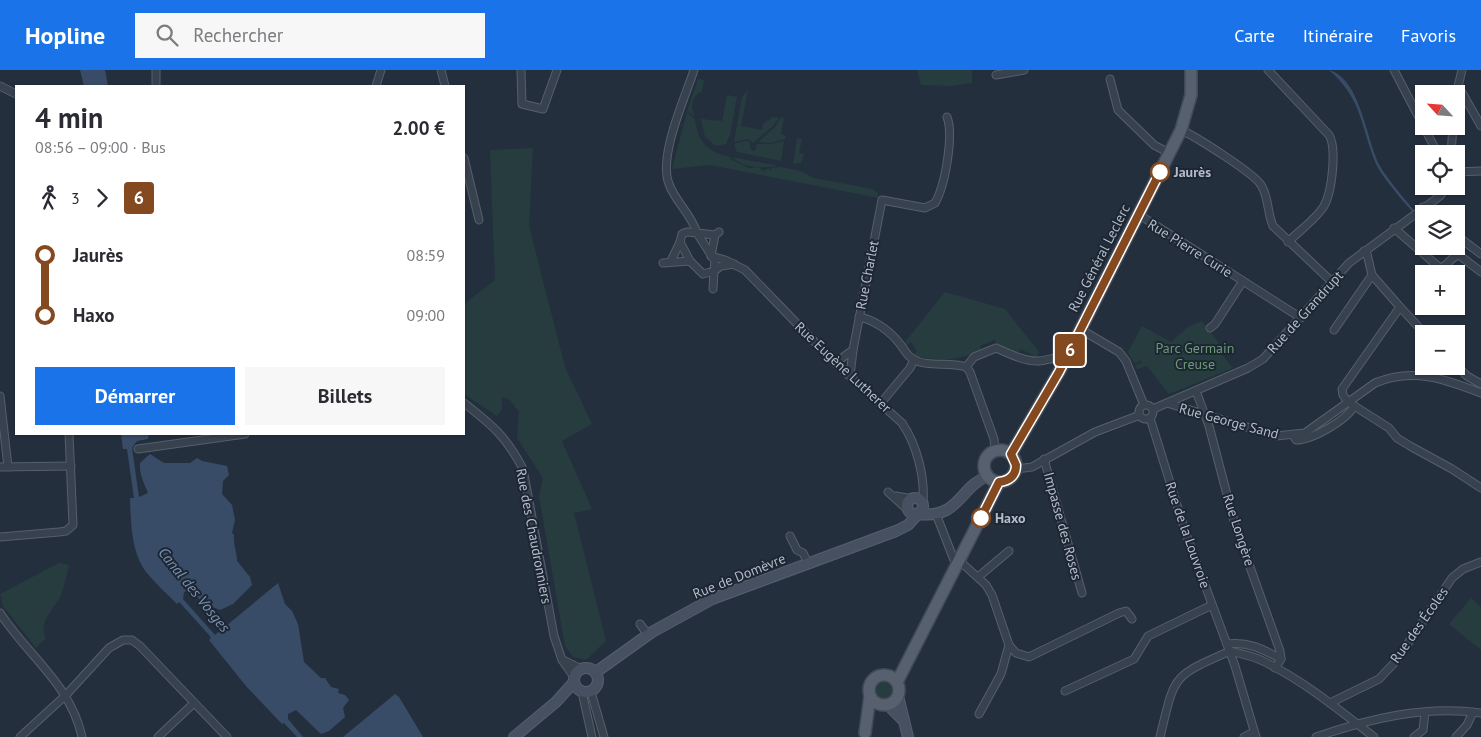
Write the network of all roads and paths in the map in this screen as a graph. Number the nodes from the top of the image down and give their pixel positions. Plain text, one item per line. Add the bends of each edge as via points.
1 (156, 70) edge
2 (381, 70) edge
3 (441, 70) edge
4 (521, 70) edge
5 (557, 70) edge
6 (694, 70) edge
7 (1024, 70) edge
8 (1191, 70) edge
9 (1268, 70) edge
10 (1394, 70) edge
11 (1462, 70) edge
12 (996, 75) dead end
13 (1110, 79) dead end
14 (156, 85) edge
15 (376, 85) edge
16 (445, 85) edge
17 (1458, 85) edge
18 (0, 86) edge
19 (15, 94) edge
20 (1465, 99) edge
21 (947, 117) dead end
22 (1481, 126) edge
23 (1181, 130) junction
24 (1433, 145) edge
25 (1170, 153) junction
26 (465, 162) edge
27 (1481, 171) edge
28 (1465, 172) edge
29 (1441, 195) edge
30 (1426, 205) edge
31 (1415, 212) edge
32 (688, 214) junction
33 (1138, 214) junction
34 (479, 220) dead end
35 (1394, 228) junction
36 (697, 233) junction
37 (681, 238) junction
38 (1465, 241) edge
39 (1288, 242) junction
40 (1364, 251) junction
41 (1480, 252) edge
42 (711, 256) junction
43 (690, 261) junction
44 (734, 264) junction
45 (714, 271) junction
46 (1481, 272) edge
47 (703, 274) junction
48 (1372, 275) junction
49 (1243, 281) junction
50 (1332, 282) junction
51 (1400, 307) junction
52 (859, 317) junction
53 (1301, 318) junction
54 (1417, 325) edge
55 (1210, 328) dead end
56 (1080, 329) junction
57 (1334, 330) dead end
58 (852, 350) junction
59 (1067, 356) junction
60 (914, 360) junction
61 (835, 363) junction
62 (966, 367) junction
63 (1465, 374) edge
64 (850, 376) junction
65 (1481, 384) edge
66 (1193, 392) junction
67 (1481, 393) edge
68 (0, 396) edge
69 (881, 403) junction
70 (1167, 403) junction
71 (1351, 404) junction
72 (465, 405) edge
73 (1144, 405) junction
74 (1153, 409) junction
75 (1194, 411) junction
76 (1205, 414) junction
77 (1140, 415) junction
78 (1150, 418) junction
79 (68, 435) edge
80 (238, 435) edge
81 (1293, 435) junction
82 (138, 449) dead end
83 (995, 451) junction
84 (1011, 454) junction
85 (1044, 459) junction
86 (71, 466) junction
87 (4, 467) edge
88 (1016, 469) junction
89 (988, 476) junction
90 (999, 482) junction
91 (1481, 488) edge
92 (917, 500) junction
93 (908, 510) junction
94 (918, 514) junction
95 (937, 514) junction
96 (904, 527) junction
97 (790, 536) dead end
98 (0, 537) edge
99 (1009, 551) dead end
100 (958, 562) junction
101 (1481, 562) edge
102 (808, 563) junction
103 (978, 577) junction
104 (1082, 593) dead end
105 (1212, 605) junction
106 (0, 613) edge
107 (1132, 619) dead end
108 (640, 624) dead end
109 (648, 635) junction
110 (1227, 644) junction
111 (1009, 645) junction
112 (912, 650) junction
113 (1230, 651) junction
114 (1281, 658) junction
115 (562, 660) junction
116 (1290, 667) dead end
117 (1275, 668) junction
118 (581, 669) junction
119 (596, 672) junction
120 (1284, 673) junction
121 (885, 675) junction
122 (897, 682) junction
123 (580, 687) junction
124 (1065, 691) dead end
125 (66, 695) junction
126 (870, 696) junction
127 (898, 696) junction
128 (1330, 702) junction
129 (194, 703) junction
130 (885, 705) junction
131 (1425, 712) junction
132 (1477, 712) edge
133 (979, 714) dead end
134 (903, 720) junction
135 (1356, 723) junction
136 (864, 735) edge
137 (1255, 735) edge
138 (20, 737) edge
139 (82, 737) edge
140 (158, 737) edge
141 (227, 737) edge
142 (514, 737) edge
143 (592, 737) edge
144 (604, 737) edge
145 (908, 737) edge
146 (1160, 737) edge
147 (1244, 737) edge
148 (1316, 737) edge
149 (1374, 737) edge
150 (1414, 737) edge
151 (1456, 737) edge

1 - 14 street
2 - 15 street
3 - 16 street
4 - 5 street via 522,104 542,109
6 - 32 street via 666,159 670,186
7 - 12 street
8 - 23 main road, Rue Général Leclerc via 1191,95
9 - 39 street via 1329,135 1334,145 1324,206
10 - 24 street
11 - 17 street
13 - 25 street via 1118,110 1154,145
18 - 19 street
20 - 22 street
21 - 52 street, Rue Charlet via 951,134 935,203 925,208 882,200
23 - 25 main road, Rue Général Leclerc
23 - 39 street via 1256,179 1265,195 1269,217
25 - 33 main road, Rue Général Leclerc
26 - 34 street
27 - 28 street
29 - 30 street, Rue de Grandrupt
31 - 35 street, Rue de Grandrupt
32 - 36 street
32 - 37 street
33 - 49 street, Rue Pierre Curie
33 - 56 main road, Rue Général Leclerc
35 - 40 street, Rue de Grandrupt
35 - 46 street via 1440,268 1446,267 1454,256 1459,255
36 - 37 street via 690,231
36 - 42 street
36 - 42 street via 717,233
37 - 43 street
37 - 43 street via 667,262
38 - 41 street
39 - 50 street
40 - 48 street
40 - 50 street, Rue de Grandrupt via 1348,263
42 - 44 street, Rue Eugène Lutherer
42 - 45 street via 715,261
43 - 47 street
44 - 45 street
44 - 61 street, Rue Eugène Lutherer via 745,270
45 - 47 street
45 - 47 street via 714,290
48 - 51 street
48 - 57 street
49 - 53 street, Rue Pierre Curie
49 - 55 street, Rue Pierre Curie
50 - 53 street, Rue de Grandrupt
51 - 54 street
51 - 71 street via 1342,389
52 - 58 street, Rue Charlet
52 - 60 street via 892,334
53 - 66 street, Rue de Grandrupt via 1263,359
56 - 59 main road, Rue Général Leclerc
56 - 73 street via 1111,346 1126,361
58 - 61 street
58 - 64 street, Rue Charlet
59 - 62 street via 1038,361 996,348 974,358
59 - 84 main road, Rue Général Leclerc
60 - 62 street
60 - 69 street
61 - 64 street, Rue Eugène Lutherer
62 - 83 street via 994,439
63 - 65 street
64 - 69 street, Rue Eugène Lutherer
66 - 70 street, Rue de Grandrupt
66 - 75 street
66 - 76 street, Rue Longère
67 - 71 street, Rue George Sand via 1436,377 1407,374 1375,383
68 - 87 street
69 - 92 street, Rue Eugène Lutherer via 908,432 922,474 923,488
70 - 74 street, Rue de Grandrupt
70 - 75 street, Rue George Sand
71 - 81 street, Rue George Sand via 1305,433
71 - 81 street via 1347,416 1325,430 1301,440 1296,440
71 - 91 street via 1389,428 1397,438
72 - 115 street, Rue des Chaudronniers via 498,430 523,469 554,636
73 - 74 street
73 - 77 street via 1140,408
74 - 78 street
75 - 76 street, Rue George Sand
76 - 81 street, Rue George Sand via 1276,436
76 - 114 street, Rue Longère via 1235,525
77 - 78 street
77 - 85 street via 1095,432
78 - 105 street, Rue de la Louvroie
79 - 86 street
80 - 82 street
83 - 84 main road
83 - 89 main road via 985,462
84 - 88 main road
85 - 88 street via 1032,467
85 - 104 street, Impasse des Roses
86 - 87 street
86 - 98 street via 74,520 70,528 59,532
88 - 90 main road via 1010,479
89 - 90 main road
89 - 95 street via 955,505
90 - 100 main road
92 - 93 street via 908,504
92 - 93 street via 891,494
92 - 94 street via 922,510
92 - 95 street
93 - 94 street
93 - 96 street
94 - 95 street
94 - 96 street, Rue de Domèvre
95 - 100 street
96 - 102 street, Rue de Domèvre
97 - 102 street
99 - 103 street
100 - 103 street
100 - 112 main road
101 - 128 street, Rue des Écoles via 1463,569 1452,578 1396,661 1379,679
102 - 109 street, Rue de Domèvre via 712,599
103 - 111 street via 992,595
105 - 110 street, Rue de la Louvroie
105 - 124 street via 1148,636 1134,659
106 - 125 street
107 - 111 street via 1126,611 1119,613 1029,657 1016,653
108 - 109 street
109 - 119 street, Rue de Domèvre
110 - 113 street, Rue de la Louvroie
110 - 114 street via 1248,644
111 - 133 street via 1001,674
112 - 121 main road
112 - 122 main road
113 - 117 street via 1262,660
113 - 137 street, Rue de la Louvroie
113 - 146 street via 1192,667 1176,681
114 - 117 street
115 - 118 street
115 - 123 street, Rue des Chaudronniers
116 - 120 street
117 - 120 street
118 - 119 street via 589,668
118 - 123 street
119 - 123 street via 598,684
120 - 128 street
121 - 122 main road
121 - 126 main road via 872,681
122 - 127 main road
123 - 142 street via 556,702
123 - 143 street
123 - 144 street
125 - 129 street via 109,648 122,640 132,640
125 - 138 street
125 - 139 street
126 - 130 main road
126 - 136 main road
127 - 130 main road
127 - 134 street
128 - 135 street
129 - 140 street
129 - 141 street
130 - 134 street
130 - 136 main road
131 - 132 street
131 - 135 street
131 - 150 street via 1423,730
132 - 151 street
134 - 145 street
135 - 148 street
135 - 149 street
137 - 147 street

